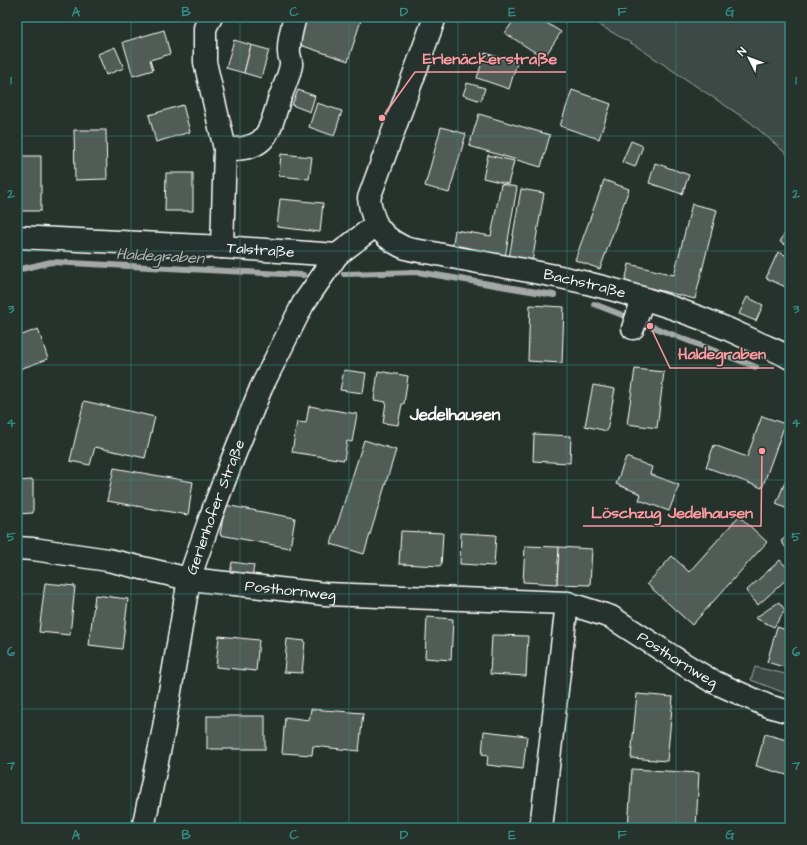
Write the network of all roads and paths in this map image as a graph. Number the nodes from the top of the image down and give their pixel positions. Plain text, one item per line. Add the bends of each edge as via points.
1 (295, 17) edge
2 (435, 17) edge
3 (205, 21) edge
4 (225, 149) junction
5 (376, 225) junction
6 (17, 237) edge
7 (222, 247) junction
8 (337, 256) junction
9 (789, 355) edge
10 (17, 548) edge
11 (189, 578) junction
12 (568, 604) junction
13 (790, 712) edge
14 (143, 828) edge
15 (541, 828) edge

1 - 4 street via 289,53 291,64 270,129 254,146
2 - 5 street via 369,198 371,214
3 - 4 street via 205,62
4 - 7 street
5 - 8 street, Gerlenhofer Straße
5 - 9 street, Bachstraße via 402,247 560,276 638,313 734,331
6 - 7 street, Talstraße
7 - 8 street, Talstraße
8 - 11 street, Gerlenhofer Straße via 303,304 261,388
10 - 11 street, Posthornweg via 108,560
11 - 12 street, Posthornweg via 325,594
11 - 14 street, Gerlenhofer Straße via 163,733
12 - 13 street, Posthornweg via 611,618 712,681 768,706
12 - 15 street

